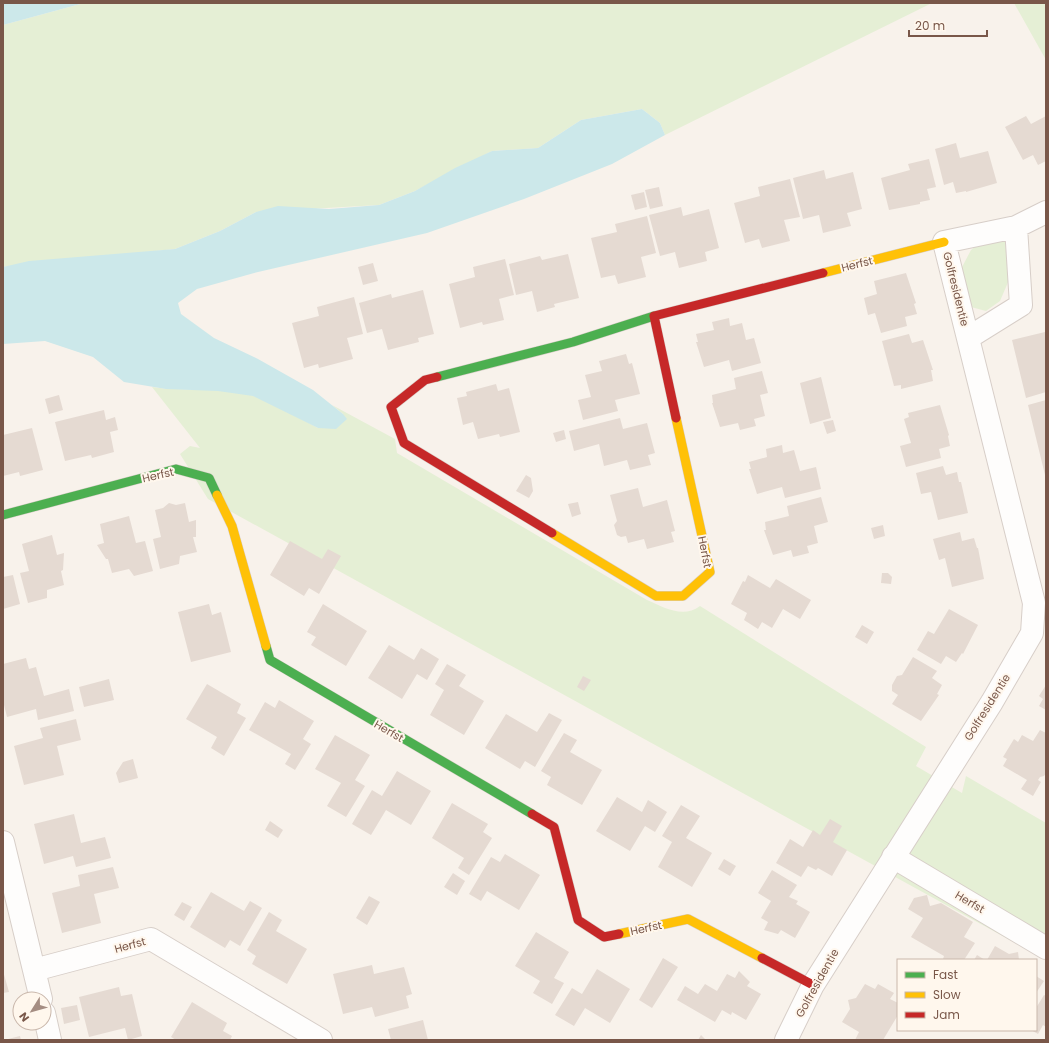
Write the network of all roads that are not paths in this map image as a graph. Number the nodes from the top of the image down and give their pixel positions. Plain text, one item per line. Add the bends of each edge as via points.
1 (1046, 212) edge
2 (1016, 227) junction
3 (944, 242) junction
4 (654, 316) junction
5 (968, 338) junction
6 (3, 515) edge
7 (1039, 637) edge
8 (3, 842) edge
9 (893, 857) junction
10 (1046, 948) edge
11 (34, 970) junction
12 (813, 985) junction
13 (39, 991) edge
14 (321, 1040) edge
15 (786, 1040) edge

1 - 2 street, Golfresidentie
2 - 3 street, Golfresidentie
2 - 5 street, Golfresidentie via 1021,305
3 - 4 street, Herfst
3 - 5 street, Golfresidentie
4 - 4 street, Herfst via 710,572 683,596 656,596 404,443 391,407 425,380 573,342
5 - 7 street, Golfresidentie via 1034,603
6 - 12 street, Herfst via 176,469 209,478 232,526 270,660 554,827 578,920 604,937 688,919
7 - 9 street, Golfresidentie via 992,702
8 - 11 street
9 - 10 street, Herfst
9 - 12 street, Golfresidentie
11 - 13 street
11 - 14 street, Herfst via 151,939
12 - 15 street, Golfresidentie

